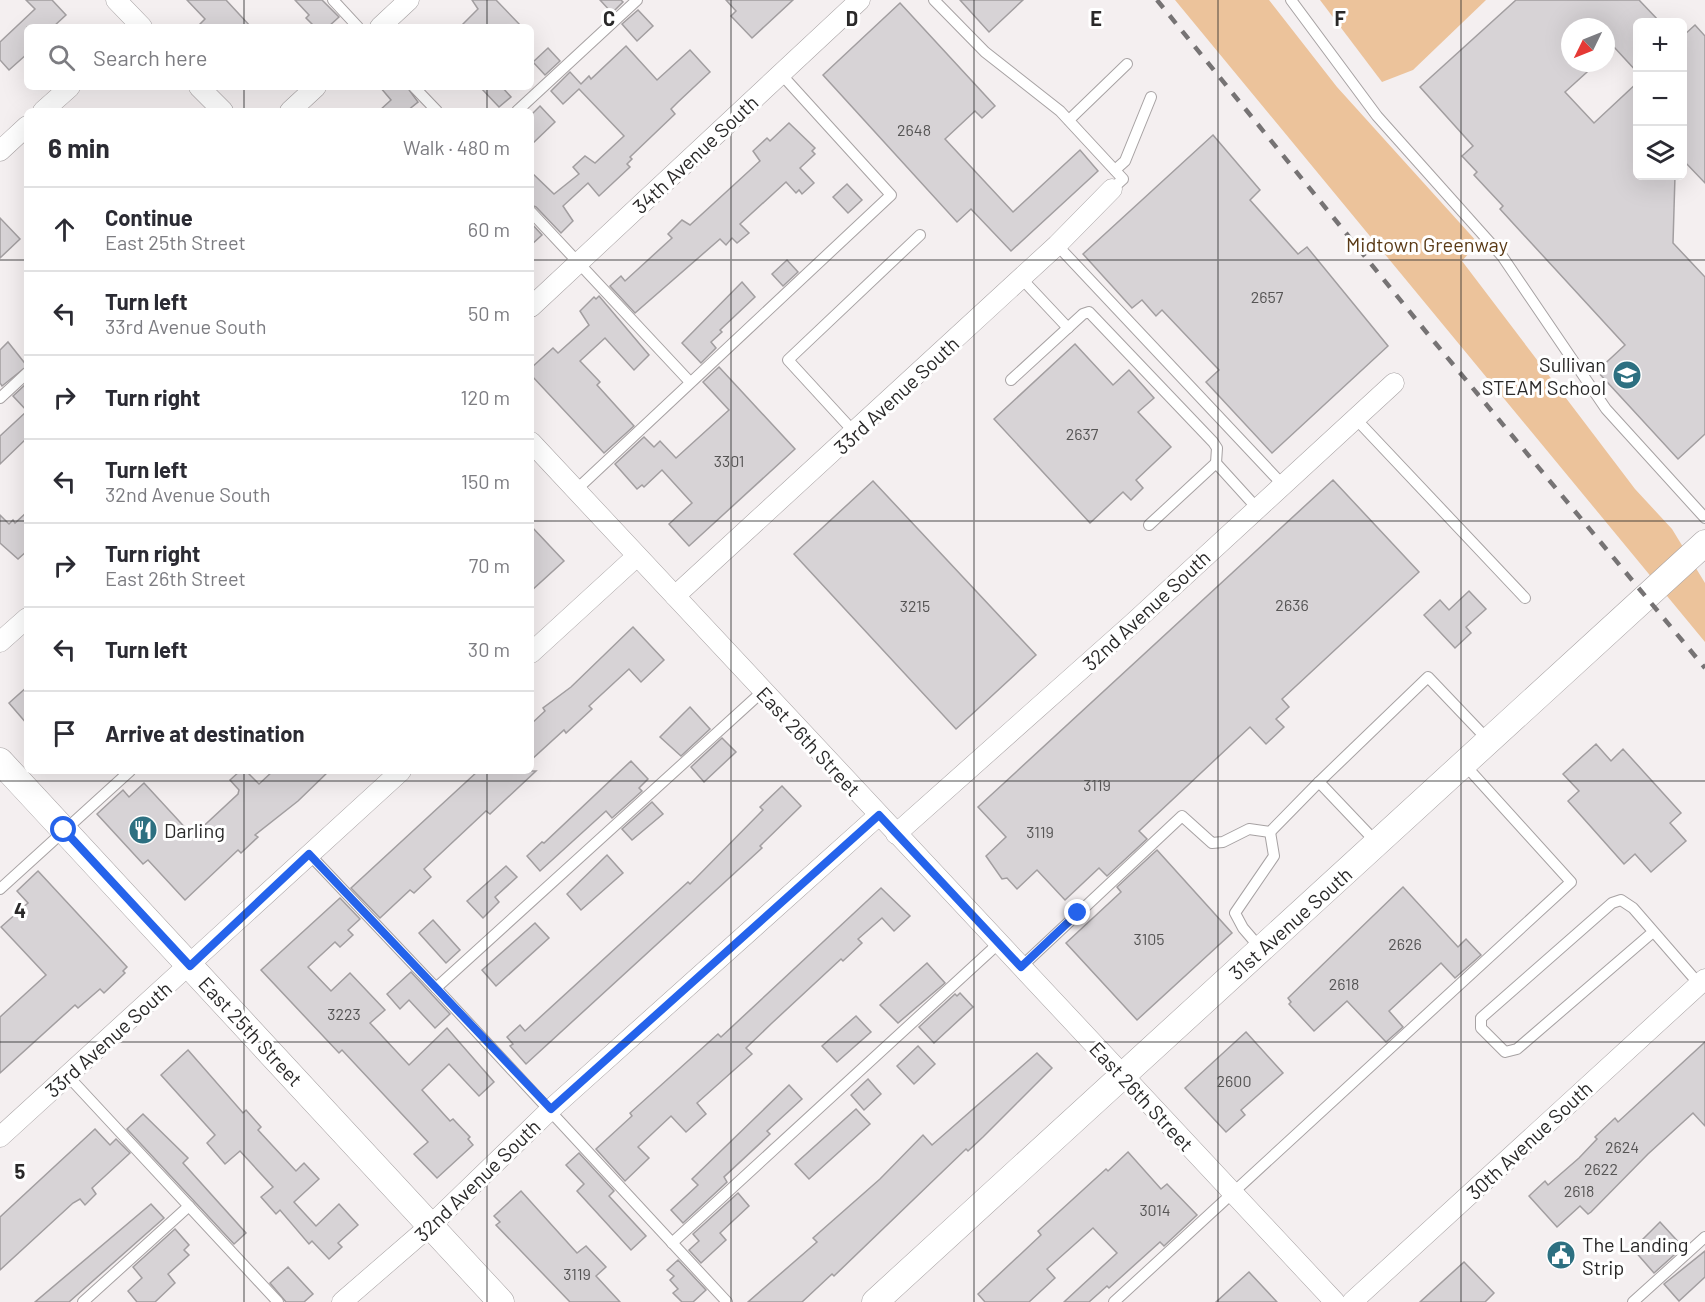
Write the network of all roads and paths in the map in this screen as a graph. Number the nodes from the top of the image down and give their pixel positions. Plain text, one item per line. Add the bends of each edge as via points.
1 (116, 0) edge
2 (333, 0) edge
3 (409, 0) edge
4 (637, 0) edge
5 (860, 0) edge
6 (934, 0) edge
7 (1291, 0) edge
8 (136, 24) edge
9 (355, 24) edge
10 (383, 24) edge
11 (1127, 64) dead end
12 (781, 74) junction
13 (67, 90) edge
14 (203, 90) edge
15 (313, 90) edge
16 (417, 90) edge
17 (1151, 98) dead end
18 (47, 108) edge
19 (220, 108) edge
20 (293, 108) edge
21 (434, 108) edge
22 (520, 108) edge
23 (1068, 120) junction
24 (24, 129) edge
25 (0, 151) edge
26 (1114, 180) junction
27 (534, 215) edge
28 (920, 235) dead end
29 (1057, 245) junction
30 (578, 263) junction
31 (1021, 278) junction
32 (534, 304) edge
33 (1068, 328) junction
34 (24, 376) edge
35 (1011, 380) dead end
36 (690, 382) junction
37 (1394, 383) dead end
38 (0, 398) edge
39 (1355, 418) junction
40 (855, 433) junction
41 (534, 445) edge
42 (1216, 463) junction
43 (1282, 484) junction
44 (576, 490) junction
45 (1256, 507) junction
46 (1705, 518) edge
47 (1149, 525) dead end
48 (1705, 543) edge
49 (637, 556) junction
50 (675, 596) junction
51 (1526, 598) dead end
52 (24, 621) edge
53 (0, 642) edge
54 (534, 650) edge
55 (763, 691) junction
56 (1489, 741) junction
57 (0, 761) edge
58 (1463, 764) junction
59 (127, 774) edge
60 (397, 774) edge
61 (1319, 782) junction
62 (879, 815) junction
63 (64, 830) junction
64 (1270, 832) junction
65 (896, 834) junction
66 (1377, 843) junction
67 (309, 854) junction
68 (0, 889) edge
69 (1653, 932) junction
70 (999, 944) junction
71 (1261, 949) junction
72 (190, 966) junction
73 (1021, 967) junction
74 (1702, 982) edge
75 (436, 988) junction
76 (67, 1075) junction
77 (1123, 1076) junction
78 (551, 1109) junction
79 (0, 1137) edge
80 (1233, 1193) junction
81 (189, 1206) junction
82 (431, 1225) junction
83 (1705, 1237) edge
84 (672, 1243) junction
85 (83, 1302) edge
86 (278, 1302) edge
87 (342, 1302) edge
88 (501, 1302) edge
89 (727, 1302) edge
90 (874, 1302) edge
91 (1114, 1302) edge
92 (1335, 1302) edge
93 (1352, 1302) edge
94 (1633, 1302) edge

1 - 8 street
2 - 9 lane
3 - 10 street
4 - 22 lane
5 - 12 street, 34th Avenue South
6 - 23 lane via 985,52
7 - 46 lane via 1377,116 1502,256 1606,409
11 - 23 lane
12 - 30 street, 34th Avenue South
12 - 36 lane via 891,195
13 - 18 street
14 - 19 street
15 - 20 street
16 - 21 lane
17 - 26 lane
23 - 26 lane
24 - 25 street
26 - 29 street, 33rd Avenue South
27 - 30 lane
28 - 40 lane via 788,360
29 - 31 street, 33rd Avenue South
29 - 43 lane
30 - 32 street, 34th Avenue South
30 - 36 lane
31 - 33 lane
31 - 40 street, 33rd Avenue South
33 - 35 lane
33 - 42 lane via 1083,314 1093,315 1213,442 1217,448
34 - 38 lane
36 - 44 lane
37 - 39 street, 32nd Avenue South
39 - 43 street, 32nd Avenue South
39 - 51 lane
40 - 50 street, 33rd Avenue South
41 - 44 street, East 26th Street
42 - 45 lane
42 - 47 lane
43 - 45 street, 32nd Avenue South
44 - 49 street, East 26th Street
45 - 65 street, 32nd Avenue South via 1132,624
48 - 56 street, 31st Avenue South
49 - 50 street, East 26th Street
49 - 54 street
50 - 55 street, East 26th Street
52 - 53 street
55 - 62 street, East 26th Street
55 - 75 lane
56 - 58 street, 31st Avenue South
56 - 61 lane via 1428,677
57 - 63 street, East 25th Street
58 - 66 street, 31st Avenue South
58 - 80 lane via 1571,882
59 - 63 lane
60 - 67 street, 33rd Avenue South
61 - 64 lane
61 - 66 lane
62 - 65 street, East 26th Street
62 - 78 street, 32nd Avenue South
63 - 68 lane
63 - 72 street, East 25th Street
64 - 71 lane via 1274,856 1235,913
64 - 73 lane via 1250,829 1212,843 1182,816
65 - 70 street, East 26th Street
66 - 71 street, 31st Avenue South
67 - 72 street, 33rd Avenue South
67 - 75 lane
69 - 69 lane via 1633,908 1621,900 1612,903 1481,1018 1481,1028 1505,1052 1517,1049
69 - 74 lane
70 - 73 street, East 26th Street
70 - 84 lane
71 - 77 street, 31st Avenue South
72 - 76 street, 33rd Avenue South
72 - 82 street, East 25th Street
73 - 77 street, East 26th Street
74 - 93 street, 30th Avenue South
75 - 78 lane
76 - 79 street, 33rd Avenue South
76 - 81 lane
77 - 80 street, East 26th Street
77 - 90 street, 31st Avenue South
78 - 82 street, 32nd Avenue South
78 - 84 lane
80 - 91 lane
80 - 92 street, East 26th Street
81 - 85 lane
81 - 86 lane
82 - 87 street, 32nd Avenue South
82 - 88 street, East 25th Street
83 - 94 lane
84 - 89 lane

